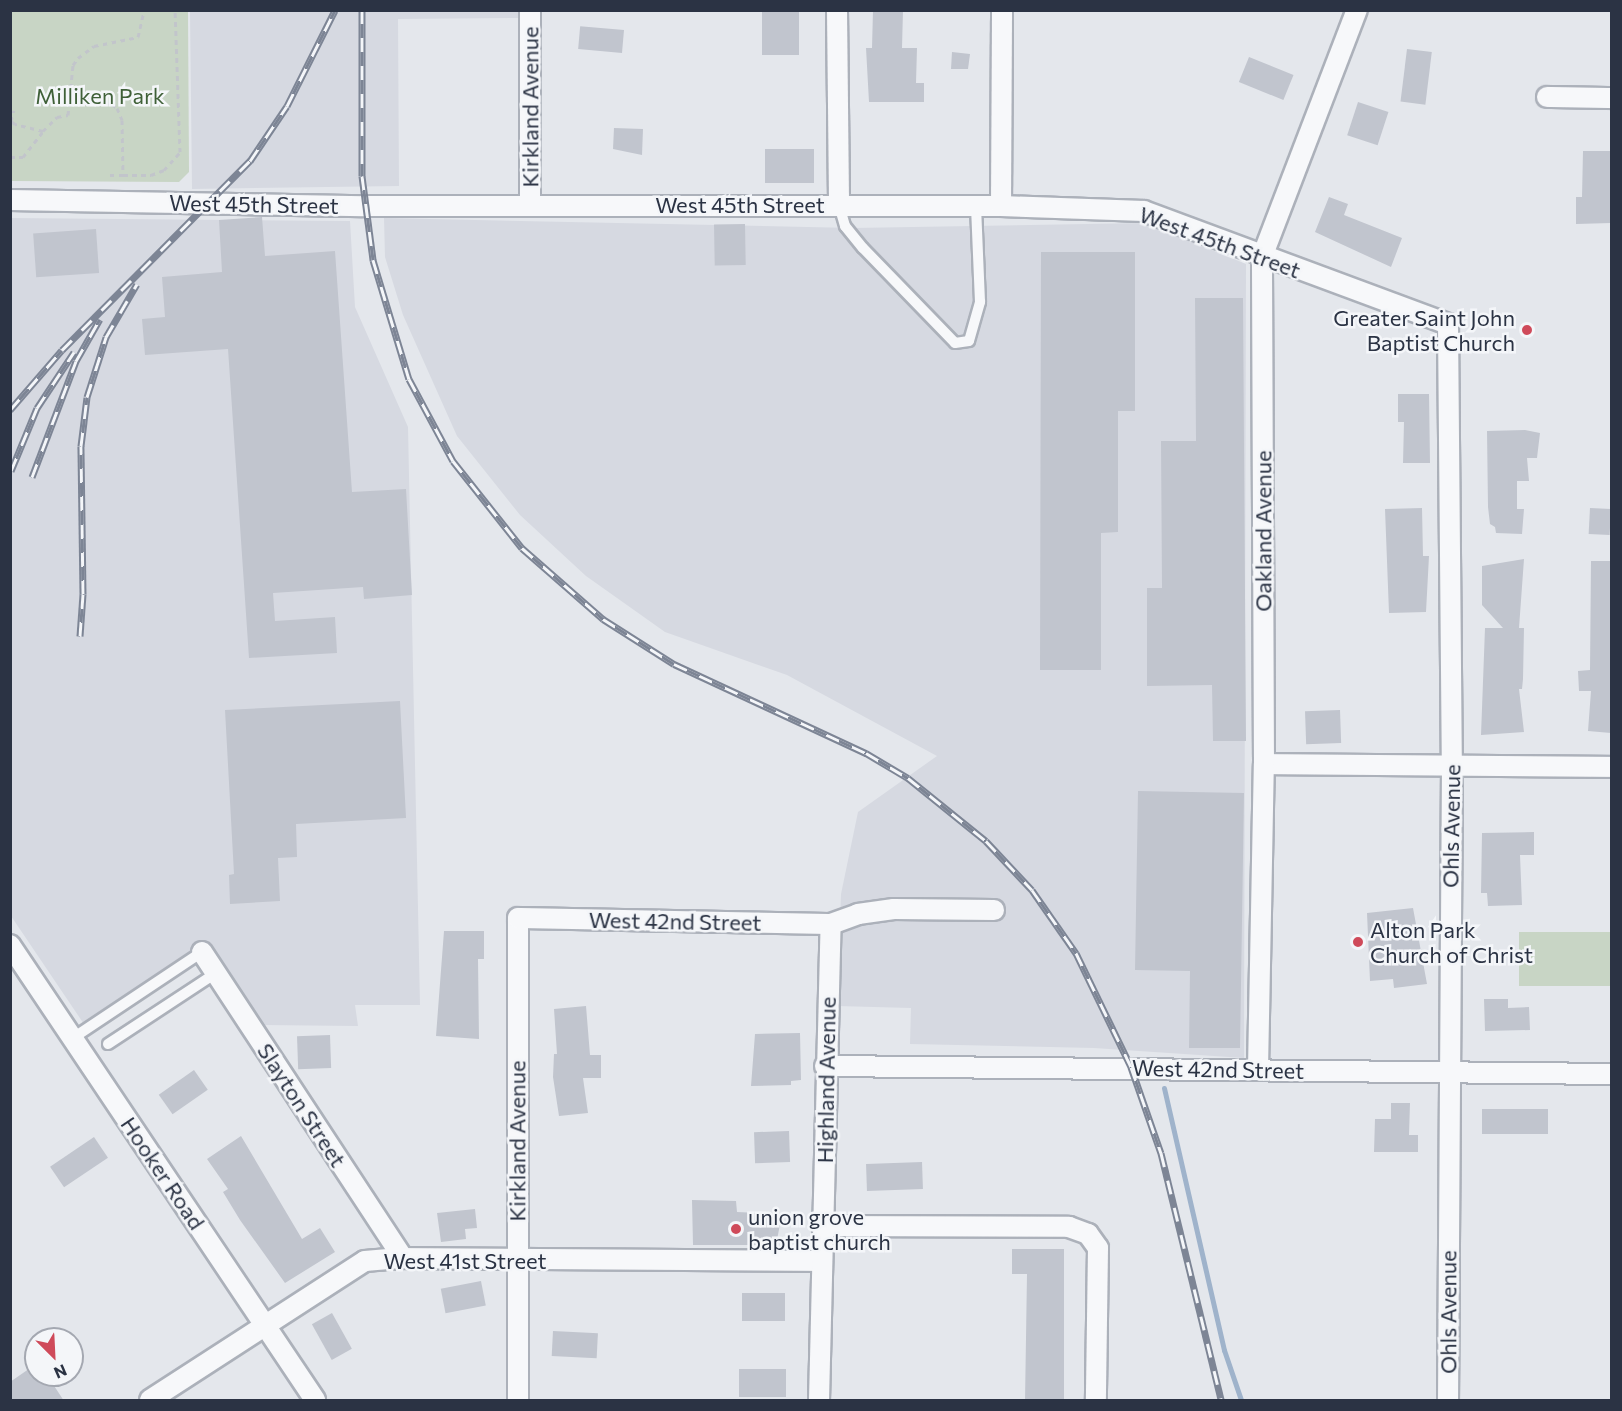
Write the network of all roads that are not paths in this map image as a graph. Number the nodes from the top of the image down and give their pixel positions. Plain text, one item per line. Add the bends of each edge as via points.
1 (530, 10) edge
2 (837, 10) edge
3 (1002, 10) edge
4 (1357, 10) edge
5 (1547, 97) dead end
6 (1611, 98) edge
7 (10, 200) edge
8 (530, 204) junction
9 (839, 205) junction
10 (976, 206) junction
11 (1001, 206) junction
12 (1262, 257) junction
13 (1448, 324) joint
14 (1264, 764) junction
15 (1452, 766) junction
16 (1611, 767) edge
17 (994, 910) dead end
18 (518, 918) joint
19 (831, 924) junction
20 (10, 945) edge
21 (202, 952) joint
22 (216, 973) junction
23 (73, 1038) junction
24 (108, 1044) dead end
25 (825, 1066) junction
26 (1257, 1069) junction
27 (1449, 1073) junction
28 (1611, 1074) edge
29 (823, 1226) junction
30 (403, 1258) junction
31 (517, 1262) junction
32 (821, 1262) junction
33 (265, 1325) junction
34 (150, 1401) edge
35 (315, 1401) edge
36 (518, 1401) edge
37 (819, 1401) edge
38 (1096, 1401) edge
39 (1448, 1401) edge

1 - 8 street, Kirkland Avenue
2 - 9 street
3 - 11 street
4 - 12 street, Oakland Avenue
5 - 6 street
7 - 8 street, West 45th Street via 364,206
8 - 9 street, West 45th Street
9 - 10 street, West 45th Street
9 - 10 lane via 845,226 863,248 955,343 969,341 980,302
10 - 11 street, West 45th Street
11 - 12 street, West 45th Street via 1144,211
12 - 13 street, West 45th Street
12 - 14 street, Oakland Avenue
13 - 15 street, Ohls Avenue
14 - 15 street
14 - 26 street, Oakland Avenue
15 - 16 street
15 - 27 street, Ohls Avenue
17 - 19 street via 894,909 858,914
18 - 19 street, West 42nd Street
18 - 31 street, Kirkland Avenue
19 - 25 street, Highland Avenue
20 - 23 street, Hooker Road
21 - 22 street, Slayton Street
21 - 23 lane
22 - 24 lane
22 - 30 street, Slayton Street
23 - 33 street, Hooker Road
25 - 26 street, West 42nd Street
25 - 29 street, Highland Avenue
26 - 27 street, West 42nd Street
27 - 28 street, West 42nd Street
27 - 39 street, Ohls Avenue
29 - 32 street, Highland Avenue
29 - 38 street via 1069,1227 1088,1234 1098,1248
30 - 31 street, West 41st Street
30 - 33 street, West 41st Street via 365,1261
31 - 32 street, West 41st Street
31 - 36 street, Kirkland Avenue
32 - 37 street, Highland Avenue
33 - 34 street, West 41st Street
33 - 35 street, Hooker Road

